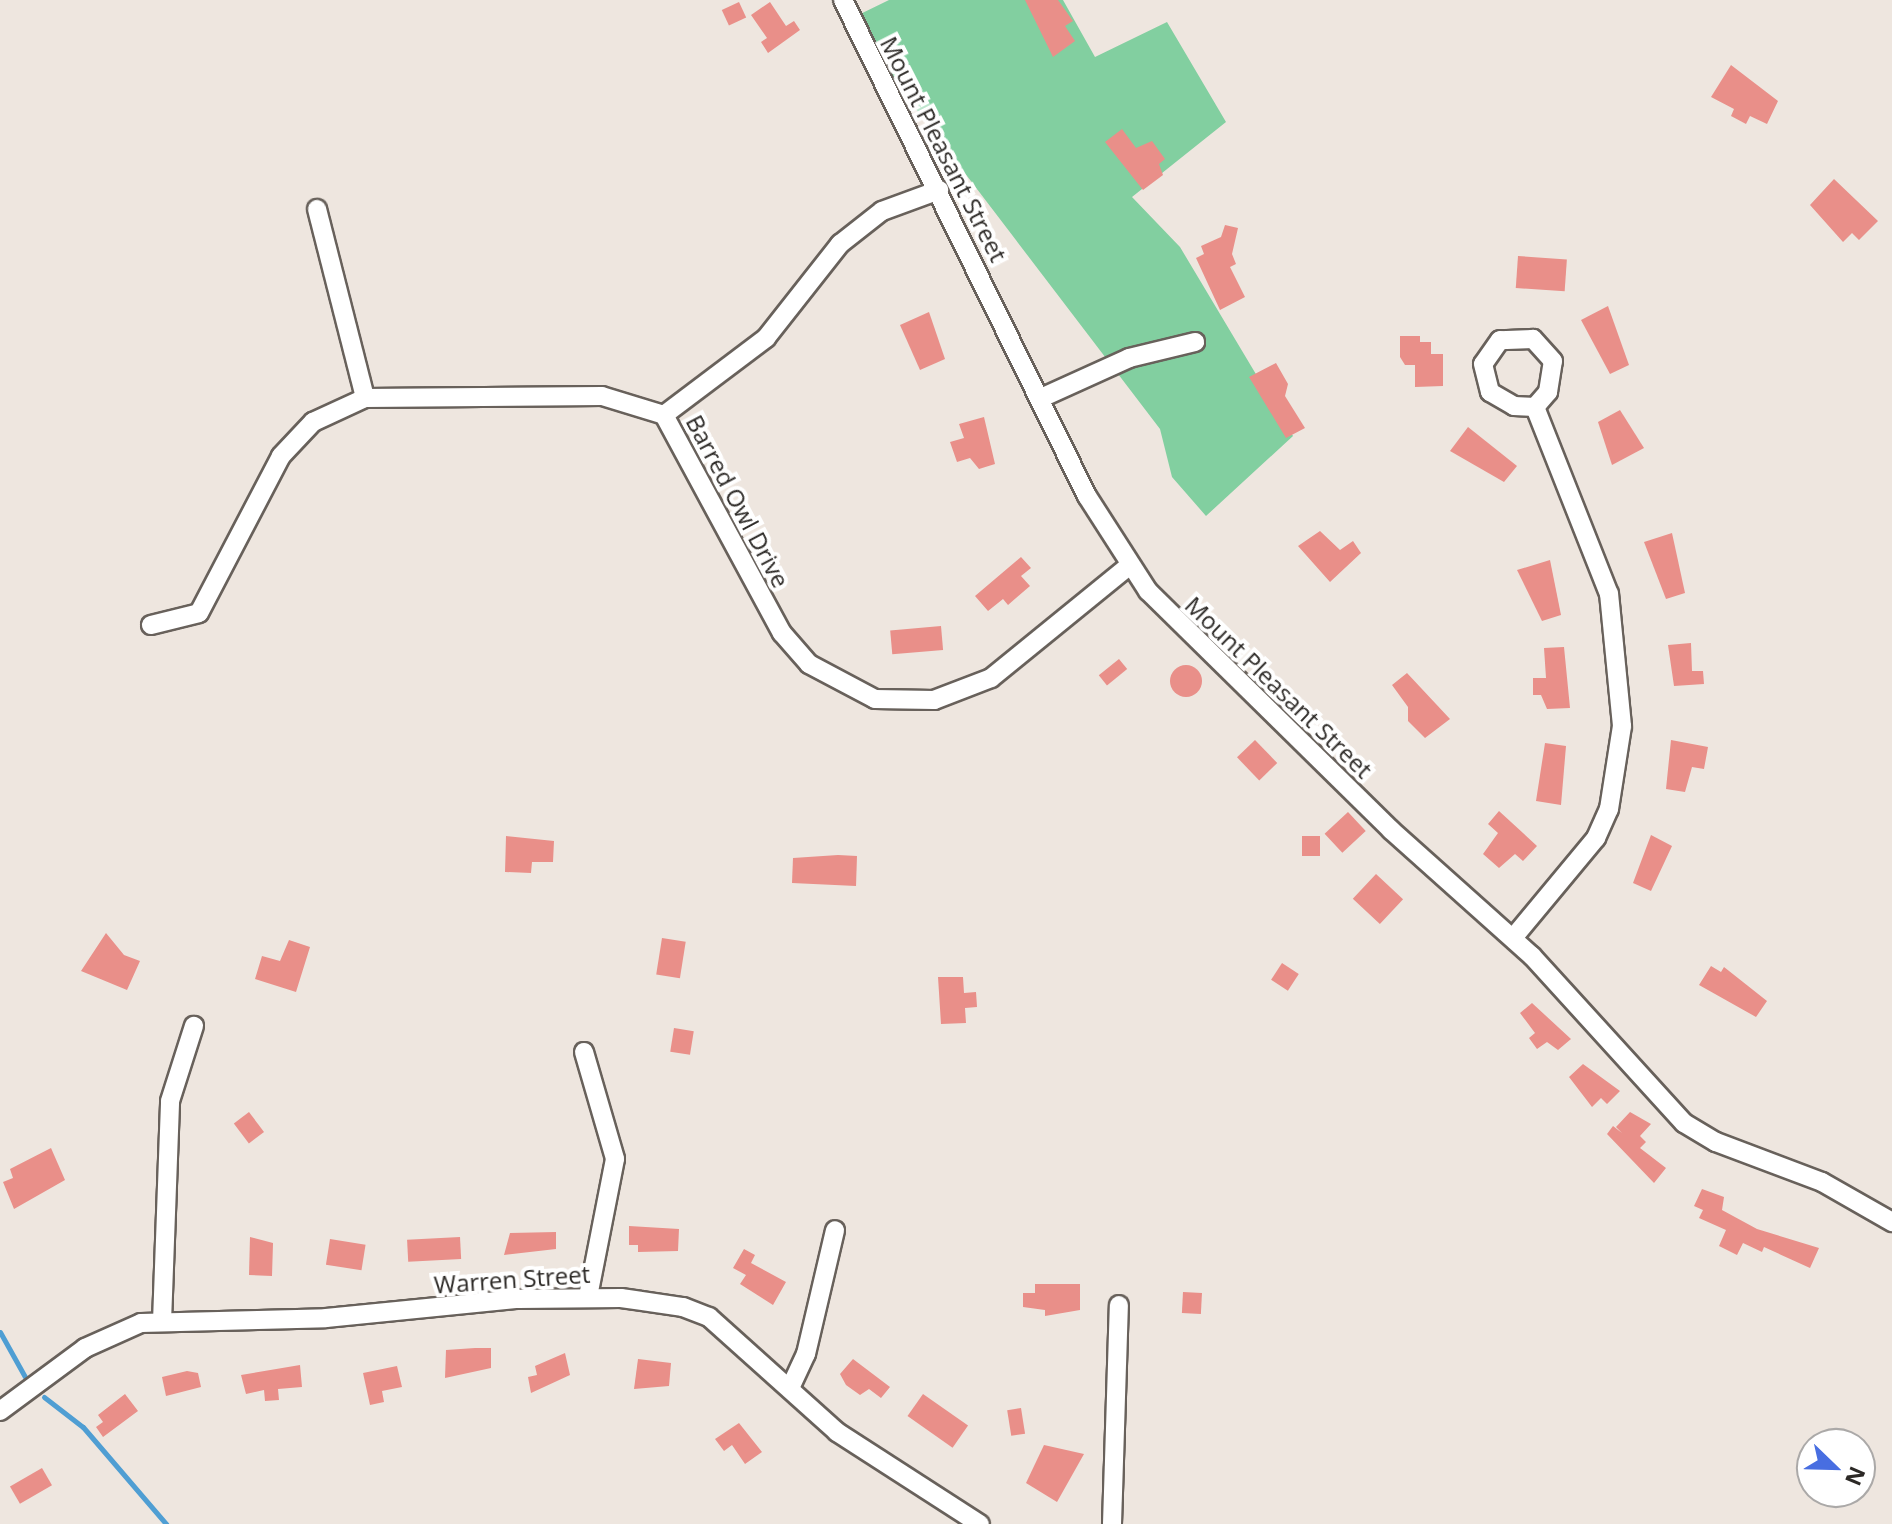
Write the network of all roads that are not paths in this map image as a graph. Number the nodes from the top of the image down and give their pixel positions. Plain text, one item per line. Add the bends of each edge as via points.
1 (843, 0) edge
2 (939, 190) junction
3 (317, 209) dead end
4 (1195, 342) dead end
5 (365, 398) junction
6 (1041, 398) junction
7 (1535, 407) dead end
8 (664, 415) junction
9 (1129, 566) junction
10 (151, 625) dead end
11 (1513, 938) junction
12 (194, 1026) dead end
13 (584, 1052) dead end
14 (1892, 1222) edge
15 (835, 1230) dead end
16 (588, 1296) junction
17 (1119, 1305) dead end
18 (162, 1322) junction
19 (791, 1386) junction
20 (0, 1411) edge
21 (980, 1524) edge
22 (1112, 1524) edge

1 - 2 street, Mount Pleasant Street
2 - 6 street, Mount Pleasant Street
2 - 8 street via 882,211 840,244 766,338
3 - 5 street
4 - 6 street via 1129,358
5 - 8 street, Barred Owl Drive via 602,396
5 - 10 street, Barred Owl Drive via 313,422 281,456 199,613
6 - 9 street, Mount Pleasant Street
7 - 11 street via 1609,594 1622,726 1609,809 1596,838
8 - 9 street, Barred Owl Drive via 782,633 809,664 842,687 875,699 934,700 991,678
9 - 11 street, Mount Pleasant Street via 1264,708
11 - 14 street, Mount Pleasant Street via 1684,1123 1716,1142 1822,1182
12 - 18 street via 170,1101
13 - 16 street via 615,1159
15 - 19 street via 806,1354
16 - 18 street, Warren Street via 326,1318
16 - 19 street, Warren Street via 683,1307 709,1317
17 - 22 street
18 - 20 street, Warren Street via 111,1332
19 - 21 street, Warren Street via 837,1432

